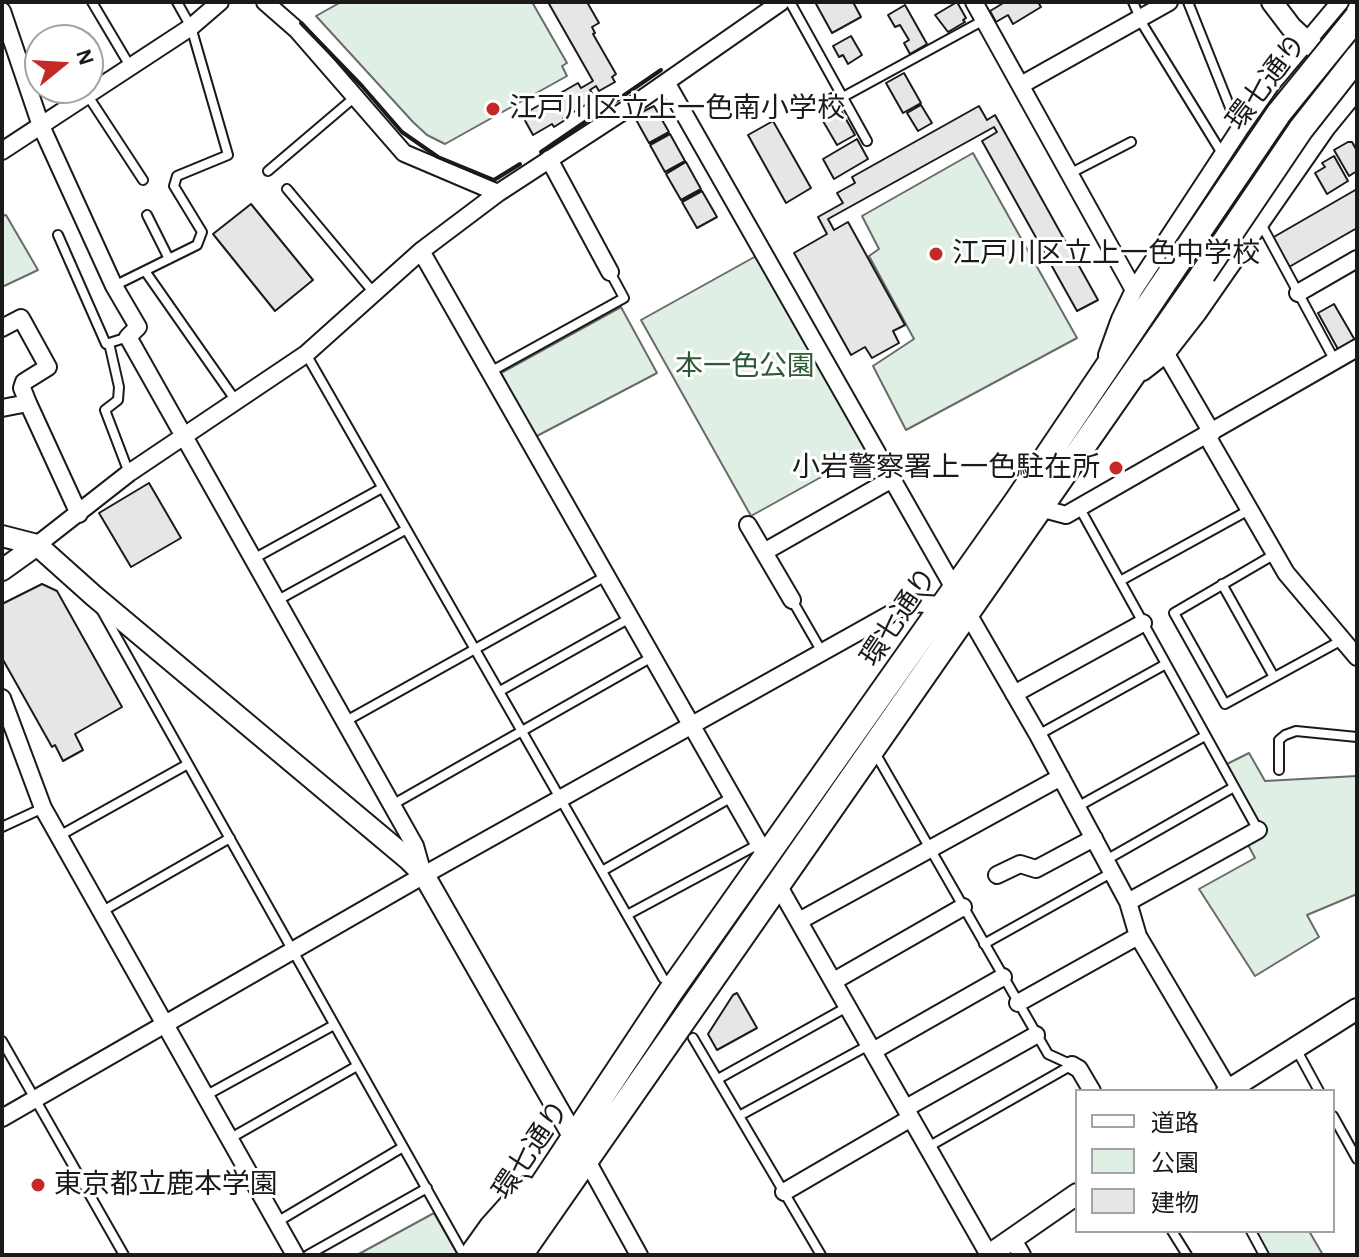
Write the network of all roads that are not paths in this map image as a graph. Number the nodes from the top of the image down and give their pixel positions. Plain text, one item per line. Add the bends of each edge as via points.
1 (92, 2) edge
2 (177, 2) edge
3 (220, 2) edge
4 (265, 2) edge
5 (781, 2) edge
6 (790, 2) edge
7 (974, 2) edge
8 (1133, 2) edge
9 (1169, 2) edge
10 (1188, 2) edge
11 (1272, 2) edge
12 (1340, 2) edge
13 (2, 11) edge
14 (1357, 17) edge
15 (1142, 18) junction
16 (984, 19) junction
17 (191, 27) junction
18 (1307, 42) junction
19 (1357, 58) edge
20 (131, 67) junction
21 (1357, 80) edge
22 (666, 82) junction
23 (104, 85) edge
24 (1021, 85) junction
25 (1357, 91) edge
26 (355, 97) junction
27 (843, 97) junction
28 (75, 104) edge
29 (93, 104) edge
30 (41, 126) junction
31 (1239, 130) junction
32 (867, 141) dead end
33 (1131, 142) dead end
34 (2, 151) edge
35 (1223, 155) junction
36 (549, 159) junction
37 (268, 171) dead end
38 (1071, 173) junction
39 (143, 180) dead end
40 (287, 189) dead end
41 (498, 193) junction
42 (147, 215) dead end
43 (1260, 224) junction
44 (58, 235) dead end
45 (421, 251) junction
46 (169, 259) junction
47 (1357, 259) edge
48 (145, 271) junction
49 (610, 272) joint
50 (114, 286) junction
51 (1134, 290) junction
52 (1298, 293) junction
53 (374, 294) junction
54 (2, 328) edge
55 (128, 337) junction
56 (109, 343) junction
57 (1357, 348) edge
58 (306, 354) junction
59 (1166, 354) junction
60 (1335, 361) junction
61 (490, 372) junction
62 (1097, 383) junction
63 (1124, 387) junction
64 (237, 401) junction
65 (28, 403) junction
66 (2, 408) edge
67 (1210, 434) junction
68 (185, 435) junction
69 (129, 473) junction
70 (892, 479) junction
71 (382, 488) junction
72 (1079, 507) junction
73 (1040, 508) junction
74 (1250, 509) junction
75 (79, 514) junction
76 (748, 525) dead end
77 (405, 530) junction
78 (2, 536) edge
79 (37, 545) junction
80 (764, 552) junction
81 (1275, 554) junction
82 (255, 558) junction
83 (2, 570) edge
84 (606, 575) junction
85 (1120, 581) junction
86 (1222, 584) junction
87 (94, 596) junction
88 (948, 597) junction
89 (278, 600) junction
90 (792, 600) joint
91 (967, 612) junction
92 (630, 618) junction
93 (1143, 623) junction
94 (1343, 640) junction
95 (476, 649) junction
96 (822, 652) junction
97 (653, 656) junction
98 (1357, 657) edge
99 (1166, 664) junction
100 (1274, 677) junction
101 (500, 691) junction
102 (1014, 694) junction
103 (2, 698) edge
104 (346, 721) junction
105 (692, 726) junction
106 (522, 730) junction
107 (1038, 735) junction
108 (1205, 736) junction
109 (1357, 737) edge
110 (873, 748) junction
111 (188, 764) junction
112 (1279, 770) dead end
113 (1061, 777) junction
114 (1234, 787) junction
115 (732, 796) junction
116 (561, 798) junction
117 (392, 805) junction
118 (1077, 807) junction
119 (43, 808) junction
120 (2, 827) edge
121 (1258, 830) joint
122 (59, 836) junction
123 (230, 838) junction
124 (1094, 838) junction
125 (763, 850) junction
126 (930, 850) junction
127 (1109, 866) junction
128 (602, 871) junction
129 (424, 875) junction
130 (997, 875) dead end
131 (778, 885) junction
132 (1128, 902) junction
133 (963, 907) junction
134 (101, 912) junction
135 (627, 915) junction
136 (799, 921) junction
137 (1138, 936) junction
138 (984, 944) junction
139 (293, 952) junction
140 (1003, 977) junction
141 (663, 978) dead end
142 (834, 981) junction
143 (1018, 1003) junction
144 (848, 1007) junction
145 (1357, 1009) edge
146 (164, 1025) junction
147 (334, 1025) junction
148 (1036, 1035) junction
149 (693, 1038) dead end
150 (2, 1041) edge
151 (1295, 1047) junction
152 (871, 1048) junction
153 (1072, 1065) junction
154 (357, 1066) junction
155 (718, 1079) junction
156 (1091, 1089) edge
157 (1227, 1089) edge
158 (1230, 1089) edge
159 (1318, 1089) edge
160 (205, 1096) junction
161 (34, 1099) junction
162 (908, 1113) junction
163 (739, 1116) junction
164 (2, 1118) edge
165 (1335, 1120) edge
166 (229, 1139) junction
167 (403, 1147) junction
168 (928, 1147) junction
169 (581, 1149) junction
170 (1357, 1159) edge
171 (427, 1188) junction
172 (784, 1192) junction
173 (1075, 1196) edge
174 (276, 1222) junction
175 (1173, 1233) edge
176 (1252, 1233) edge
177 (1017, 1247) edge
178 (467, 1252) edge
179 (124, 1255) edge
180 (295, 1255) edge
181 (308, 1255) edge
182 (496, 1255) edge
183 (520, 1255) edge
184 (539, 1255) edge
185 (639, 1255) edge
186 (821, 1255) edge
187 (989, 1255) edge
188 (1187, 1255) edge
189 (1264, 1255) edge

1 - 20 lane
2 - 17 lane
3 - 17 street
4 - 26 street
5 - 22 street
6 - 27 lane
7 - 16 street
8 - 15 lane
9 - 15 street
10 - 31 lane
11 - 18 street
12 - 18 street
13 - 30 street
14 - 62 main road, 環七通り, bridge via 1261,137
15 - 24 street
15 - 35 lane
16 - 24 street
16 - 27 lane
17 - 20 street
17 - 46 lane via 228,155 177,176 174,186 202,232 197,245
18 - 21 street
18 - 31 street
19 - 63 main road, 環七通り, bridge via 1301,129
20 - 23 street
22 - 36 street
22 - 70 street
24 - 38 street
25 - 43 street
26 - 37 lane
26 - 41 street via 404,153
27 - 32 lane
28 - 30 street
29 - 39 lane
30 - 34 street
30 - 50 street
31 - 35 street
33 - 38 lane
35 - 51 street
36 - 41 street
36 - 49 street
38 - 51 street
40 - 53 lane
41 - 45 street
42 - 46 lane
43 - 52 lane
43 - 59 street
44 - 56 lane
45 - 53 street
45 - 61 street
46 - 48 lane
47 - 52 street
48 - 50 lane
48 - 64 lane
49 - 61 lane via 624,298
50 - 55 street via 138,327
51 - 62 street
52 - 60 lane
53 - 58 street
54 - 65 street via 21,318 48,367 24,382
55 - 56 lane
55 - 68 street
56 - 69 lane via 119,387 118,400 105,410
57 - 60 street
58 - 64 street
58 - 71 lane
59 - 63 street
59 - 67 street
60 - 67 street
61 - 84 street
62 - 88 main road, 環七通り
63 - 73 main road, 環七通り
64 - 68 street
65 - 66 street
65 - 75 street
67 - 72 street
67 - 74 street
68 - 69 street
68 - 82 street
69 - 75 street
70 - 80 street
70 - 88 street
71 - 77 lane
71 - 82 lane
72 - 73 street via 1066,515
72 - 85 lane
73 - 91 main road, 環七通り
74 - 81 street
74 - 85 lane
75 - 79 street
76 - 80 street
77 - 89 lane
77 - 95 lane
78 - 79 street
79 - 83 street
79 - 87 street
80 - 90 street
81 - 86 lane
81 - 94 street
82 - 89 street
84 - 92 street
84 - 95 lane
85 - 93 lane
86 - 100 lane
86 - 100 lane via 1174,613 1225,704
87 - 111 lane
87 - 129 street
88 - 96 street via 910,603
88 - 125 main road, 環七通り via 860,726
89 - 104 street
90 - 96 lane
91 - 102 street
91 - 110 main road, 環七通り
92 - 97 street
92 - 101 lane
93 - 99 lane
93 - 102 street
94 - 98 street
94 - 100 lane
95 - 101 lane
95 - 104 lane
96 - 105 street
97 - 105 street
97 - 106 lane
99 - 107 lane
99 - 108 lane
101 - 106 lane
102 - 107 street
103 - 119 street
104 - 117 street
105 - 115 street
105 - 116 street
106 - 116 lane
106 - 117 lane
107 - 113 street
108 - 114 lane
108 - 118 lane
109 - 112 lane via 1296,731 1285,735 1279,740
110 - 126 lane
110 - 131 main road, 環七通り
111 - 122 lane
111 - 123 lane
113 - 118 street
113 - 126 street
114 - 121 lane
114 - 127 lane
115 - 125 street
115 - 128 lane
116 - 128 lane
116 - 129 street
117 - 129 street
118 - 124 street
119 - 120 lane
119 - 122 street
121 - 132 street
122 - 134 street
123 - 134 lane
123 - 139 lane
124 - 127 street
124 - 130 street via 1036,869 1020,864
125 - 135 lane
125 - 169 main road, 環七通り via 671,991
126 - 133 lane
126 - 136 street
127 - 132 street
127 - 138 lane
128 - 135 lane
129 - 139 street
129 - 169 street
131 - 136 street
131 - 169 main road, 環七通り
132 - 137 street
133 - 138 lane
133 - 142 street
134 - 146 street
135 - 141 lane
136 - 142 street
137 - 143 street
137 - 157 street
138 - 140 lane
139 - 146 street
139 - 147 lane
140 - 143 lane
140 - 152 street
142 - 144 street
143 - 148 lane
144 - 152 street
144 - 155 lane
145 - 151 street
146 - 160 street
146 - 161 street
147 - 154 lane
147 - 160 lane
148 - 153 lane via 1048,1054
148 - 162 street
149 - 155 lane
150 - 161 lane
151 - 158 street
151 - 159 lane
152 - 162 street
152 - 163 lane
153 - 156 street
153 - 168 lane
154 - 166 lane
154 - 167 lane
155 - 163 lane
160 - 166 street
161 - 164 street
161 - 179 lane
162 - 168 street
162 - 172 street
163 - 172 lane
165 - 170 lane
166 - 174 street
167 - 171 lane
167 - 174 lane
168 - 187 street
169 - 178 main road
169 - 182 main road, 環七通り
169 - 183 main road, 環七通り
169 - 184 main road
169 - 185 street
171 - 178 lane
171 - 181 lane
172 - 186 lane
173 - 177 street
174 - 180 street
175 - 188 lane
176 - 189 lane
177 - 187 street

